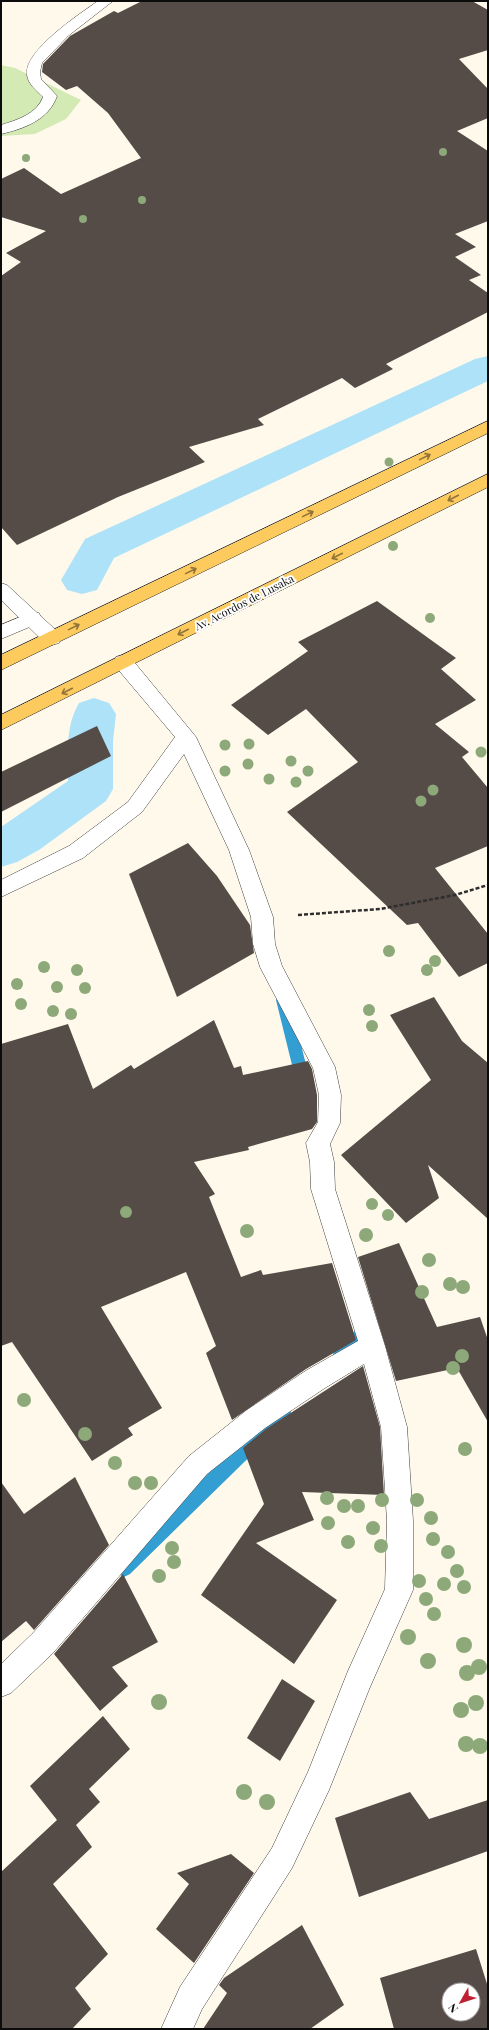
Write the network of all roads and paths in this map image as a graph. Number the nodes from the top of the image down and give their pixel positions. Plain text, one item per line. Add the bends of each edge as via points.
1 (106, 1) edge
2 (1, 130) edge
3 (488, 426) edge
4 (488, 480) edge
5 (1, 589) edge
6 (32, 618) junction
7 (1, 633) edge
8 (52, 638) junction
9 (123, 662) junction
10 (1, 663) edge
11 (1, 723) edge
12 (186, 737) junction
13 (488, 885) edge
14 (1, 889) edge
15 (262, 917) junction
16 (372, 1346) junction
17 (1, 1683) edge
18 (177, 2029) edge

1 - 2 street via 70,26 38,59 32,70 34,79 50,96 49,104 24,121
8 -> 3 main road
4 -> 9 main road, Av. Acordos de Lusaka
5 - 6 street
6 - 7 street
6 - 8 street
8 - 10 main road
9 -> 11 main road, Av. Acordos de Lusaka
9 - 12 street
12 - 14 street via 135,806 76,852
12 - 15 street via 239,850
13 - 15 path via 455,895 380,909
15 - 16 street via 264,944 271,966 324,1067 330,1095 329,1123 318,1143 323,1189
16 - 17 street via 256,1419 198,1465 42,1642
16 - 18 street via 394,1427 400,1521 399,1590 358,1681 319,1780 282,1858 192,1998

